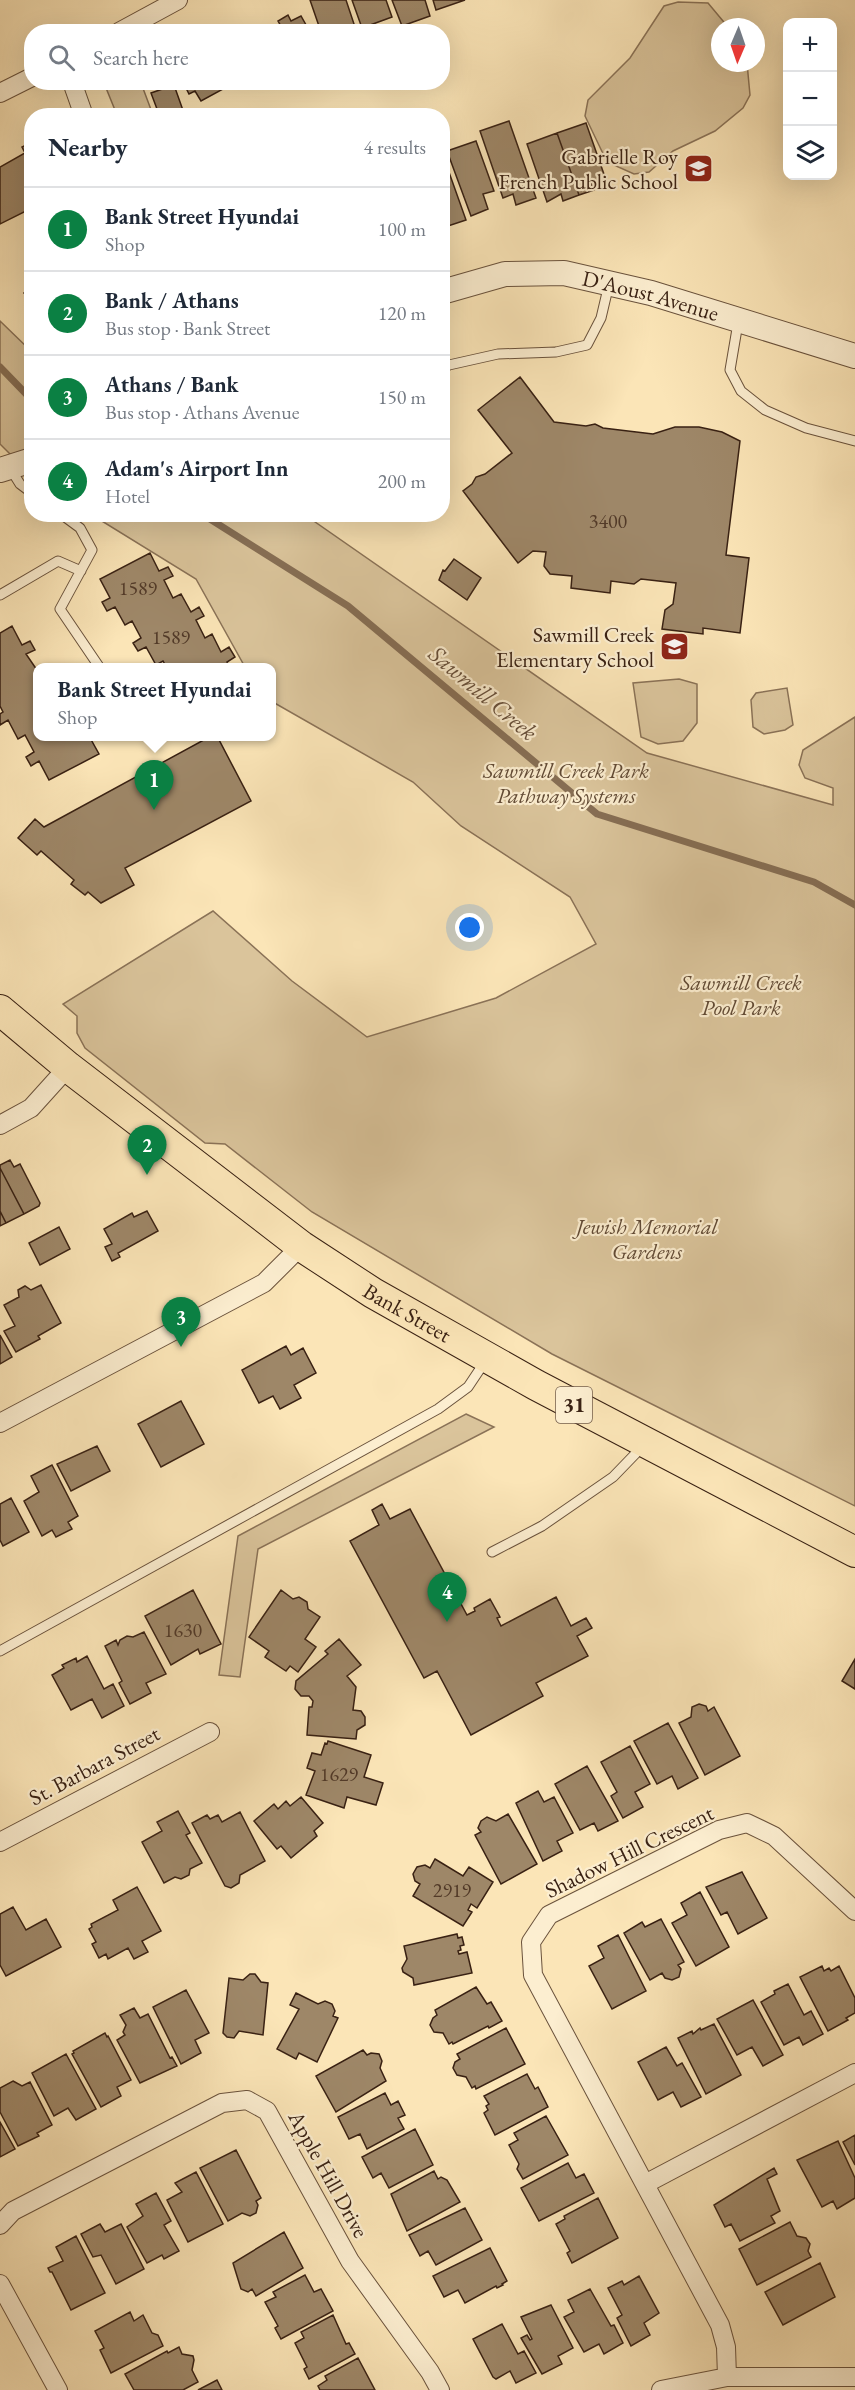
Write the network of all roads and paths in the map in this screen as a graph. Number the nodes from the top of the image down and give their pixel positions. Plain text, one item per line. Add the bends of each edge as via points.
1 (178, 0) edge
2 (134, 24) edge
3 (24, 81) edge
4 (75, 90) edge
5 (0, 93) edge
6 (81, 108) edge
7 (609, 284) junction
8 (450, 290) edge
9 (739, 320) junction
10 (855, 356) edge
11 (450, 365) edge
12 (855, 441) edge
13 (24, 462) edge
14 (4, 468) edge
15 (24, 487) edge
16 (72, 522) edge
17 (81, 571) junction
18 (0, 595) edge
19 (97, 663) edge
20 (0, 1010) edge
21 (68, 1067) junction
22 (0, 1125) edge
23 (301, 1246) junction
24 (487, 1358) junction
25 (0, 1423) edge
26 (646, 1443) junction
27 (492, 1552) dead end
28 (855, 1552) edge
29 (0, 1651) edge
30 (210, 1732) dead end
31 (0, 1842) edge
32 (855, 1911) edge
33 (855, 2073) edge
34 (645, 2184) junction
35 (0, 2225) edge
36 (0, 2284) edge
37 (727, 2377) junction
38 (855, 2377) edge
39 (58, 2390) edge
40 (440, 2390) edge
41 (661, 2390) edge

1 - 2 street
3 - 5 street
4 - 6 street
7 - 8 street, D'Aoust Avenue via 564,273 505,274
7 - 9 street, D'Aoust Avenue
7 - 11 lane via 601,318 587,345 556,352 498,354
9 - 10 street, D'Aoust Avenue
9 - 12 lane via 730,370 741,391 772,414
13 - 14 street
14 - 15 lane
16 - 17 lane via 80,528 92,550
17 - 18 lane via 58,561
17 - 19 lane via 60,609
20 - 21 main road, Bank Street / 31
21 - 22 street via 31,1108
21 - 23 main road, Bank Street / 31
23 - 24 main road, Bank Street / 31 via 373,1293
23 - 25 street via 264,1283
24 - 26 main road, Bank Street / 31
24 - 29 lane via 468,1387 438,1409
26 - 27 lane via 613,1477 542,1526
26 - 28 main road, Bank Street / 31
30 - 31 street, St. Barbara Street
32 - 34 street, Shadow Hill Crescent via 774,1836 747,1823 719,1830 549,1915 531,1942 533,1975
33 - 34 street
34 - 37 street, Shadow Hill Crescent via 720,2325 726,2347
35 - 40 street, Apple Hill Drive via 13,2211 222,2103 248,2100 267,2111 350,2261
36 - 39 street
37 - 38 street
37 - 41 street

